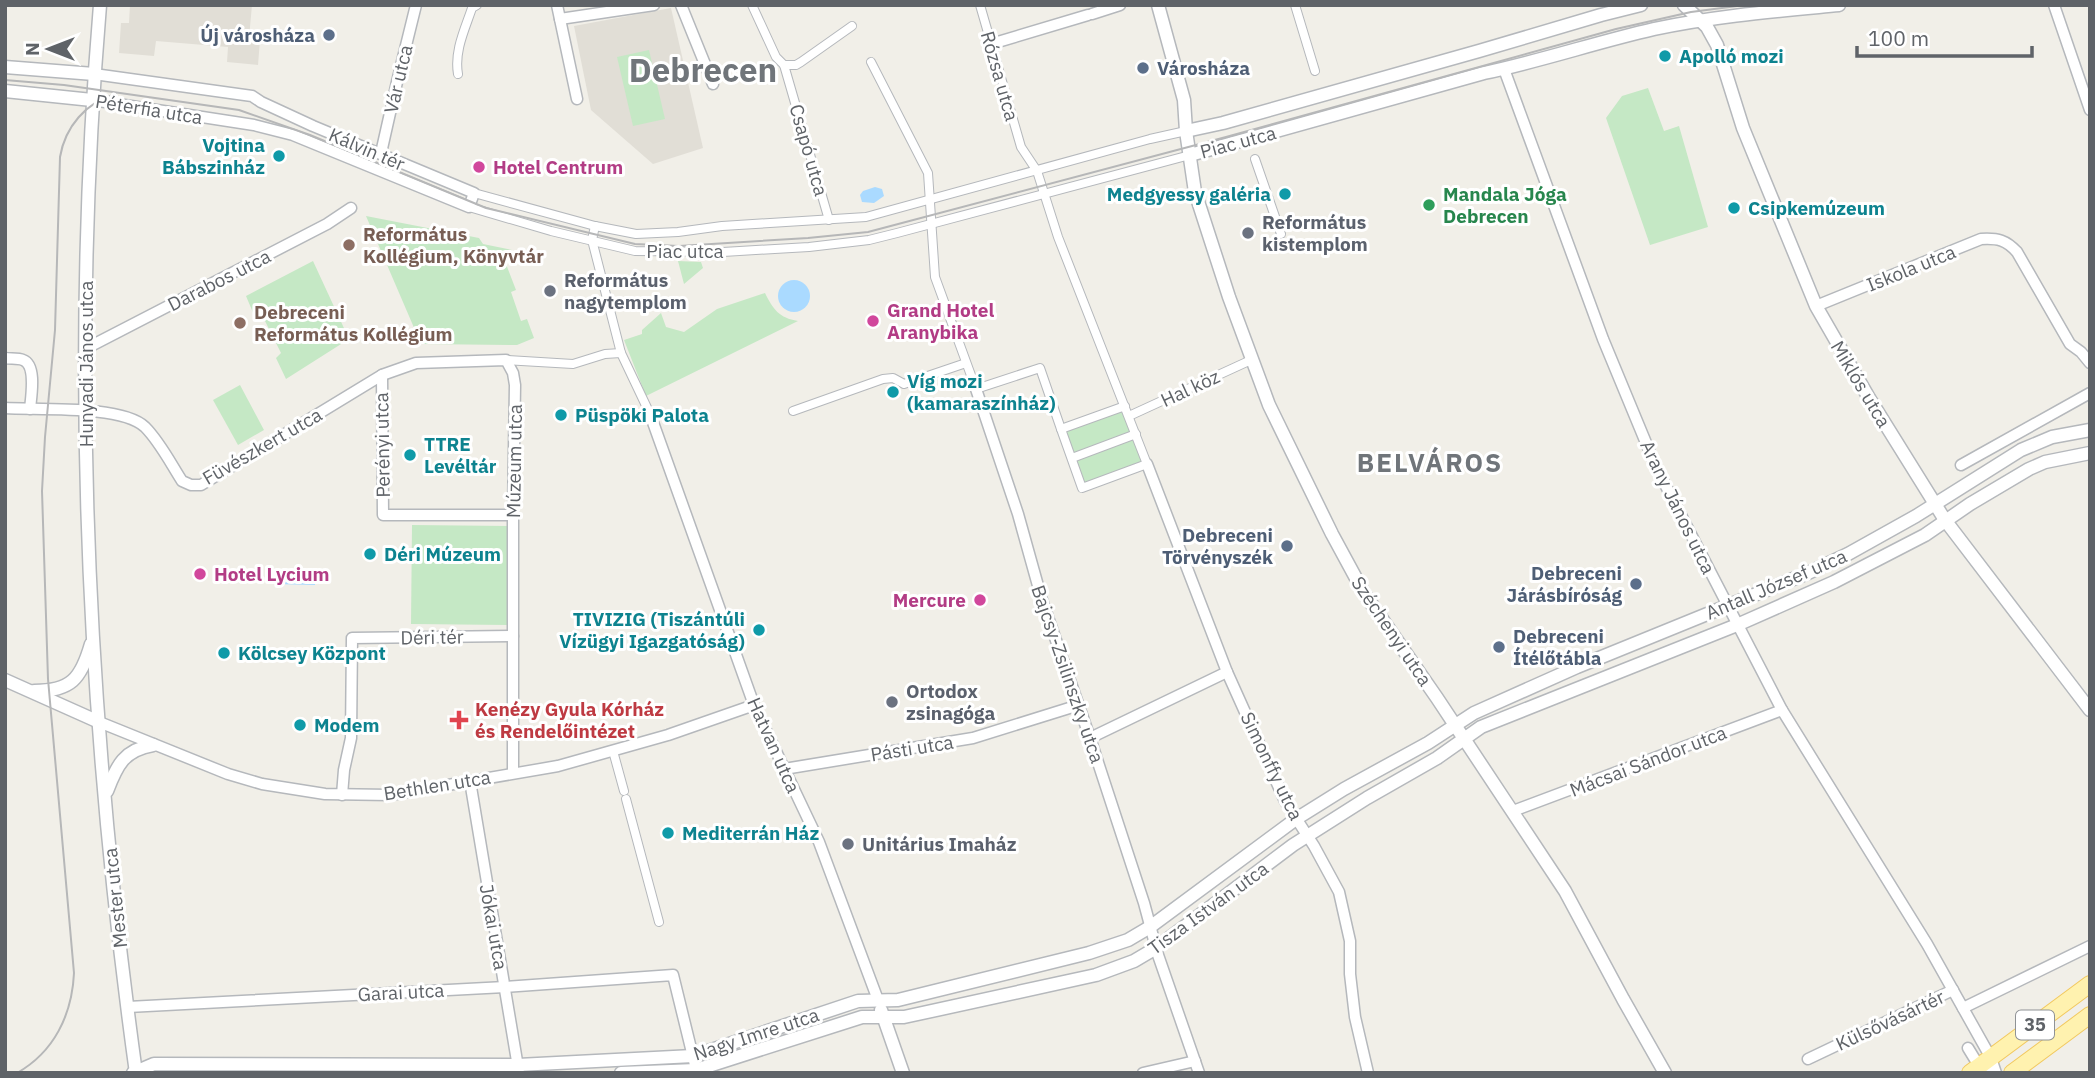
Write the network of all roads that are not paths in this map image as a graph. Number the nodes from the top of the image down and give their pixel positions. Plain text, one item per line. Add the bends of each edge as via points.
1 (100, 5) edge
2 (416, 5) edge
3 (477, 5) edge
4 (557, 5) edge
5 (654, 5) edge
6 (681, 5) edge
7 (752, 5) edge
8 (979, 5) edge
9 (1120, 5) edge
10 (1158, 5) edge
11 (1295, 5) edge
12 (1616, 5) edge
13 (1641, 5) edge
14 (1684, 5) edge
15 (1839, 5) edge
16 (2054, 5) edge
17 (1719, 12) edge
18 (1601, 15) junction
19 (561, 19) junction
20 (1701, 21) junction
21 (852, 26) dead end
22 (991, 44) junction
23 (1717, 45) junction
24 (871, 62) dead end
25 (784, 65) junction
26 (5, 67) edge
27 (1504, 69) junction
28 (1315, 71) dead end
29 (94, 74) junction
30 (458, 74) dead end
31 (713, 85) dead end
32 (5, 91) edge
33 (577, 99) dead end
34 (92, 100) junction
35 (261, 103) joint
36 (2090, 110) edge
37 (1186, 131) junction
38 (292, 135) joint
39 (381, 153) junction
40 (1190, 155) junction
41 (1255, 159) dead end
42 (1037, 171) junction
43 (474, 193) junction
44 (1044, 194) junction
45 (930, 201) junction
46 (470, 207) junction
47 (351, 208) dead end
48 (830, 220) junction
49 (930, 224) junction
50 (595, 226) junction
51 (636, 234) joint
52 (1281, 234) dead end
53 (592, 240) junction
54 (635, 251) joint
55 (1816, 306) junction
56 (85, 349) junction
57 (2085, 350) edge
58 (621, 353) junction
59 (5, 358) edge
60 (506, 360) junction
61 (1251, 360) junction
62 (966, 363) junction
63 (2090, 363) edge
64 (382, 375) junction
65 (976, 389) junction
66 (2090, 393) edge
67 (1125, 405) junction
68 (5, 408) edge
69 (30, 409) junction
70 (86, 411) junction
71 (793, 411) dead end
72 (650, 414) joint
73 (1129, 416) junction
74 (1061, 429) junction
75 (2087, 430) edge
76 (1136, 434) junction
77 (2090, 453) edge
78 (1072, 458) junction
79 (1147, 464) junction
80 (1961, 465) dead end
81 (1935, 505) junction
82 (513, 515) junction
83 (1945, 520) junction
84 (1727, 606) junction
85 (1737, 625) junction
86 (513, 636) junction
87 (94, 637) junction
88 (1227, 672) junction
89 (5, 680) edge
90 (30, 691) junction
91 (754, 705) junction
92 (1079, 705) junction
93 (2090, 709) edge
94 (1782, 710) junction
95 (99, 722) junction
96 (1455, 726) junction
97 (1090, 738) junction
98 (1464, 740) junction
99 (153, 744) junction
100 (613, 751) junction
101 (784, 769) junction
102 (513, 773) junction
103 (470, 781) junction
104 (105, 794) junction
105 (342, 795) junction
106 (1513, 811) junction
107 (1296, 819) junction
108 (1307, 836) junction
109 (659, 922) dead end
110 (1150, 927) junction
111 (2090, 946) edge
112 (1156, 948) junction
113 (2090, 984) edge
114 (505, 987) junction
115 (1953, 990) junction
116 (878, 1000) junction
117 (128, 1007) junction
118 (1963, 1008) junction
119 (2090, 1015) edge
120 (884, 1017) junction
121 (1968, 1048) dead end
122 (693, 1056) junction
123 (1808, 1059) dead end
124 (1195, 1061) junction
125 (1985, 1068) edge
126 (518, 1069) edge
127 (697, 1071) edge
128 (136, 1072) edge
129 (621, 1073) edge
130 (903, 1073) edge
131 (1143, 1073) edge
132 (1199, 1073) edge
133 (1368, 1073) edge
134 (1665, 1073) edge
135 (2012, 1073) edge

1 - 29 street, Hunyadi János utca
2 - 39 street, Vár utca
3 - 30 street via 458,50
4 - 19 street
5 - 19 street
6 - 31 street
7 - 25 street, Csapó utca
8 - 22 street, Rózsa utca
9 - 22 street
10 - 37 street, Széchenyi utca via 1184,100
11 - 28 street
12 - 18 street
13 - 18 street, Piac utca
14 - 20 street, Miklós utca
15 - 17 street, Piac utca
16 - 36 street
17 - 20 street, Piac utca
17 - 23 street
18 - 37 street, Piac utca
19 - 33 street
20 - 23 street, Miklós utca
20 - 27 street, Piac utca
21 - 25 street via 796,65
22 - 42 street, Rózsa utca via 1021,147
23 - 55 street, Miklós utca via 1743,128
24 - 45 street, Bajcsy-Zsilinszky utca via 928,173
25 - 48 street, Csapó utca
26 - 29 street, Péterfia utca
27 - 40 street, Piac utca
27 - 84 street, Arany János utca via 1603,339 1656,467
29 - 34 street, Hunyadi János utca
29 - 35 street, Péterfia utca via 252,96
32 - 34 street, Péterfia utca
34 - 38 street, Péterfia utca
34 - 56 street, Hunyadi János utca
35 - 39 street, Kálvin tér
37 - 40 street, Széchenyi utca
37 - 42 street, Piac utca
38 - 46 street, Kálvin tér
39 - 43 street, Kálvin tér
40 - 44 street, Piac utca
40 - 61 street, Széchenyi utca via 1195,192
41 - 52 street
42 - 44 street, Rózsa utca
42 - 45 street, Piac utca
43 - 46 street
43 - 50 street, Kálvin tér
44 - 49 street, Piac utca
44 - 67 street, Rózsa utca
45 - 48 street, Piac utca via 866,217
45 - 49 street, Bajcsy-Zsilinszky utca
46 - 53 street, Kálvin tér
47 - 56 street, Darabos utca
48 - 51 street, Piac utca
49 - 54 street, Piac utca via 869,240 809,247
49 - 62 street, Bajcsy-Zsilinszky utca via 935,277
50 - 51 street, Kálvin tér
50 - 53 street
53 - 54 street, Kálvin tér
53 - 58 street
55 - 57 street, Iskola utca via 1981,239 1996,238 2017,252 2070,344
55 - 81 street, Miklós utca
56 - 70 street, Hunyadi János utca
57 - 63 street
58 - 60 street via 573,364
58 - 72 street
59 - 69 street via 23,359 30,365
60 - 64 street, Füvészkert utca via 416,363
60 - 82 street, Múzeum utca via 516,385
61 - 73 street, Hal köz
61 - 96 street, Széchenyi utca via 1364,593
62 - 65 street, Bajcsy-Zsilinszky utca
62 - 71 street via 904,384 883,379
64 - 70 street, Füvészkert utca via 201,485 183,481 138,422 123,415
64 - 82 street, Perényi utca via 383,515
65 - 74 street via 1040,368
65 - 92 street, Bajcsy-Zsilinszky utca
66 - 80 street
67 - 73 street
67 - 74 street
68 - 69 street
69 - 70 street
70 - 87 street, Hunyadi János utca
72 - 91 street, Hatvan utca
73 - 76 street
74 - 78 street
75 - 81 street, Antall József utca via 2021,450
76 - 78 street
76 - 79 street
77 - 83 street, Antall József utca via 2045,462
78 - 79 street via 1082,488
79 - 88 street, Simonffy utca
81 - 83 street, Miklós utca
81 - 84 street, Antall József utca via 1848,554
82 - 86 street, Múzeum utca
83 - 85 street, Antall József utca via 1864,567
83 - 93 street, Miklós utca
84 - 85 street, Arany János utca
84 - 96 street, Antall József utca via 1577,667
85 - 94 street, Arany János utca
85 - 98 street, Antall József utca via 1481,727
86 - 102 street, Múzeum utca
86 - 105 street, Déri tér via 352,638 351,738
87 - 90 street via 80,672 69,685 55,691
87 - 95 street, Hunyadi János utca
88 - 97 street
88 - 107 street, Simonffy utca
89 - 90 street, Bethlen utca
90 - 95 street, Bethlen utca
91 - 100 street, Bethlen utca
91 - 101 street, Hatvan utca
92 - 97 street, Bajcsy-Zsilinszky utca
92 - 101 street, Pásti utca via 973,738
94 - 106 street, Mácsai Sándor utca
94 - 115 street, Arany János utca
95 - 99 street, Bethlen utca
95 - 104 street, Mester utca
96 - 98 street, Széchenyi utca
96 - 107 street, Tisza István utca
97 - 110 street, Bajcsy-Zsilinszky utca
98 - 106 street, Széchenyi utca
98 - 108 street, Tisza István utca
99 - 104 street via 126,755
99 - 105 street, Bethlen utca via 228,775
100 - 102 street, Bethlen utca
100 - 109 street
101 - 116 street, Hatvan utca via 819,842
102 - 103 street, Bethlen utca
103 - 105 street, Bethlen utca via 390,795
103 - 114 street, Jókai utca
104 - 117 street, Mester utca
106 - 134 street, Széchenyi utca via 1565,891
107 - 108 street, Simonffy utca
107 - 110 street, Tisza István utca
108 - 112 street, Tisza István utca
108 - 133 street, Simonffy utca via 1339,892 1350,941 1355,1017
110 - 112 street, Bajcsy-Zsilinszky utca
110 - 116 street, Tisza István utca via 1089,953 898,1000
111 - 118 street, Külsővásártér
112 - 120 street, Tisza István utca via 1096,975 904,1017
112 - 124 street, Bajcsy-Zsilinszky utca
113 - 125 main road, 35
114 - 117 street, Garai utca
114 - 122 street, Garai utca via 673,975
114 - 126 street, Jókai utca
115 - 118 street, Külsővásártér
115 - 123 street, Külsővásártér
116 - 120 street, Hatvan utca
116 - 122 street, Nagy Imre utca via 858,1001
117 - 128 street, Mester utca
118 - 125 street, Külsővásártér
119 - 135 main road, 35
120 - 127 street, Nagy Imre utca via 862,1017
120 - 130 street, Hatvan utca
121 - 125 street
122 - 126 street, Nagy Imre utca
122 - 127 street
124 - 131 street
124 - 132 street, Bajcsy-Zsilinszky utca
126 - 128 street, Nagy Imre utca via 154,1064
127 - 129 street, Nagy Imre utca

